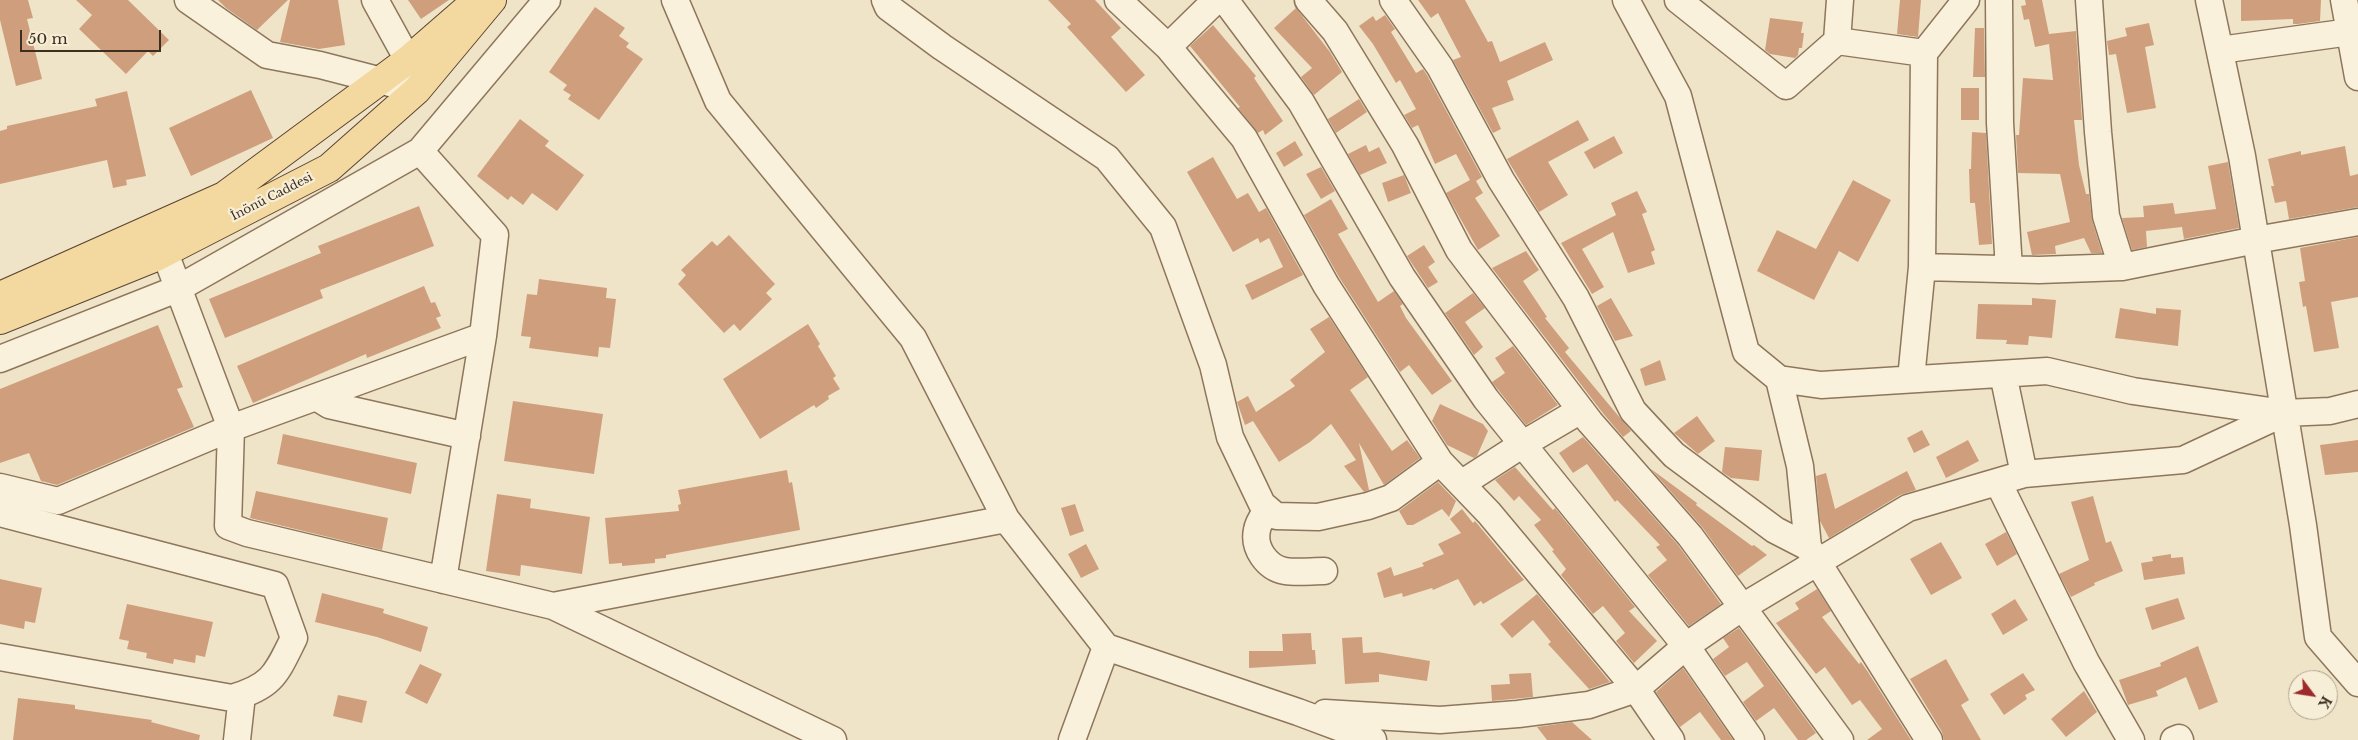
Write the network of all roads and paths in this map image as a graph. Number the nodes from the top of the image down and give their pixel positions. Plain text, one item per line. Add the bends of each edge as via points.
1 (188, 0) edge
2 (375, 0) edge
3 (477, 0) edge
4 (492, 0) edge
5 (547, 0) edge
6 (675, 0) edge
7 (885, 0) edge
8 (1118, 0) edge
9 (1216, 0) edge
10 (1224, 0) edge
11 (1308, 0) edge
12 (1393, 0) edge
13 (1626, 0) edge
14 (1678, 0) edge
15 (1840, 0) edge
16 (1966, 0) edge
17 (1999, 0) edge
18 (2089, 0) edge
19 (2209, 0) edge
20 (2344, 0) edge
21 (2350, 32) junction
22 (1837, 41) junction
23 (1168, 47) junction
24 (2220, 50) junction
25 (1924, 53) junction
26 (408, 60) junction
27 (2358, 77) edge
28 (379, 82) junction
29 (417, 90) junction
30 (420, 151) junction
31 (2358, 222) edge
32 (2256, 240) junction
33 (165, 252) junction
34 (1922, 266) junction
35 (2122, 267) junction
36 (2009, 269) junction
37 (177, 289) junction
38 (0, 296) edge
39 (0, 320) edge
40 (483, 336) junction
41 (0, 359) edge
42 (2004, 374) junction
43 (1779, 379) junction
44 (1911, 379) junction
45 (316, 397) junction
46 (2358, 404) edge
47 (1581, 410) junction
48 (2284, 413) junction
49 (231, 428) junction
50 (466, 436) junction
51 (1523, 444) junction
52 (1440, 462) junction
53 (2024, 474) junction
54 (1998, 482) junction
55 (1461, 484) junction
56 (0, 486) edge
57 (1268, 509) junction
58 (0, 513) edge
59 (1006, 518) junction
60 (286, 543) junction
61 (1814, 555) junction
62 (1324, 571) dead end
63 (443, 580) junction
64 (275, 585) junction
65 (553, 606) junction
66 (1741, 608) junction
67 (1686, 646) junction
68 (1106, 647) junction
69 (0, 657) edge
70 (2358, 683) edge
71 (1636, 689) junction
72 (242, 695) junction
73 (1298, 712) junction
74 (237, 740) edge
75 (833, 740) edge
76 (1072, 740) edge
77 (1373, 740) edge
78 (1671, 740) edge
79 (1751, 740) edge
80 (1840, 740) edge
81 (1929, 740) edge
82 (2131, 740) edge
83 (2174, 740) edge
84 (2180, 740) edge

1 - 28 street via 267,55 320,65
2 - 26 street
3 - 26 main road, İnönü Caddesi
4 - 29 main road, İnönü Caddesi
5 - 30 street
6 - 59 street via 718,101 913,338
7 - 57 street via 888,7 942,47 1107,158 1164,227 1213,365 1230,437 1252,486
8 - 23 street
9 - 23 street
10 - 51 street via 1302,102 1402,277 1486,399
11 - 47 street via 1334,31 1406,144 1459,250
12 - 61 street via 1440,67 1501,180 1576,298 1633,411 1674,455
13 - 43 street via 1678,96 1746,352
14 - 22 street via 1786,86
15 - 22 street
16 - 25 street
17 - 36 street via 2000,123
18 - 35 street via 2106,216
19 - 24 street
20 - 21 street
21 - 24 street
21 - 27 street
22 - 25 street
23 - 52 street via 1244,138 1326,285
24 - 32 street
25 - 34 street
26 - 28 main road, İnönü Caddesi
26 - 29 street
28 - 29 street
28 - 38 main road, İnönü Caddesi via 224,196
29 - 33 main road, İnönü Caddesi via 329,168
30 - 37 street
30 - 40 street via 495,235
31 - 32 street
32 - 35 street
32 - 48 street
33 - 37 street
33 - 39 main road, İnönü Caddesi
34 - 36 street
34 - 44 street
35 - 36 street
37 - 41 street
37 - 49 street
40 - 45 street
40 - 50 street
42 - 44 street
42 - 48 street via 2047,371 2132,391
42 - 53 street
43 - 44 street via 1821,385
43 - 61 street via 1800,466
45 - 49 street
45 - 50 street via 329,405
46 - 48 street via 2330,411
47 - 51 street
47 - 66 street via 1690,536
48 - 53 street via 2183,460
48 - 70 street via 2318,637
49 - 56 street via 58,501
49 - 60 street via 228,526
50 - 63 street
51 - 55 street
51 - 67 street
52 - 55 street
52 - 57 street via 1391,498 1368,506 1318,517 1276,516
53 - 54 street
54 - 61 street via 1908,508
54 - 82 street via 2086,662
55 - 71 street
57 - 62 street via 1256,534 1259,551 1264,557 1286,571
58 - 64 street
59 - 65 street
59 - 68 street
60 - 63 street
60 - 64 street
61 - 66 street
61 - 81 street
63 - 65 street
64 - 72 street via 294,638 276,674 256,691
65 - 75 street
66 - 67 street
66 - 80 street
67 - 71 street
67 - 79 street
68 - 73 street
68 - 76 street
69 - 72 street via 232,698
71 - 73 street via 1589,705 1440,720
71 - 78 street
72 - 74 street
73 - 77 street
83 - 84 street

